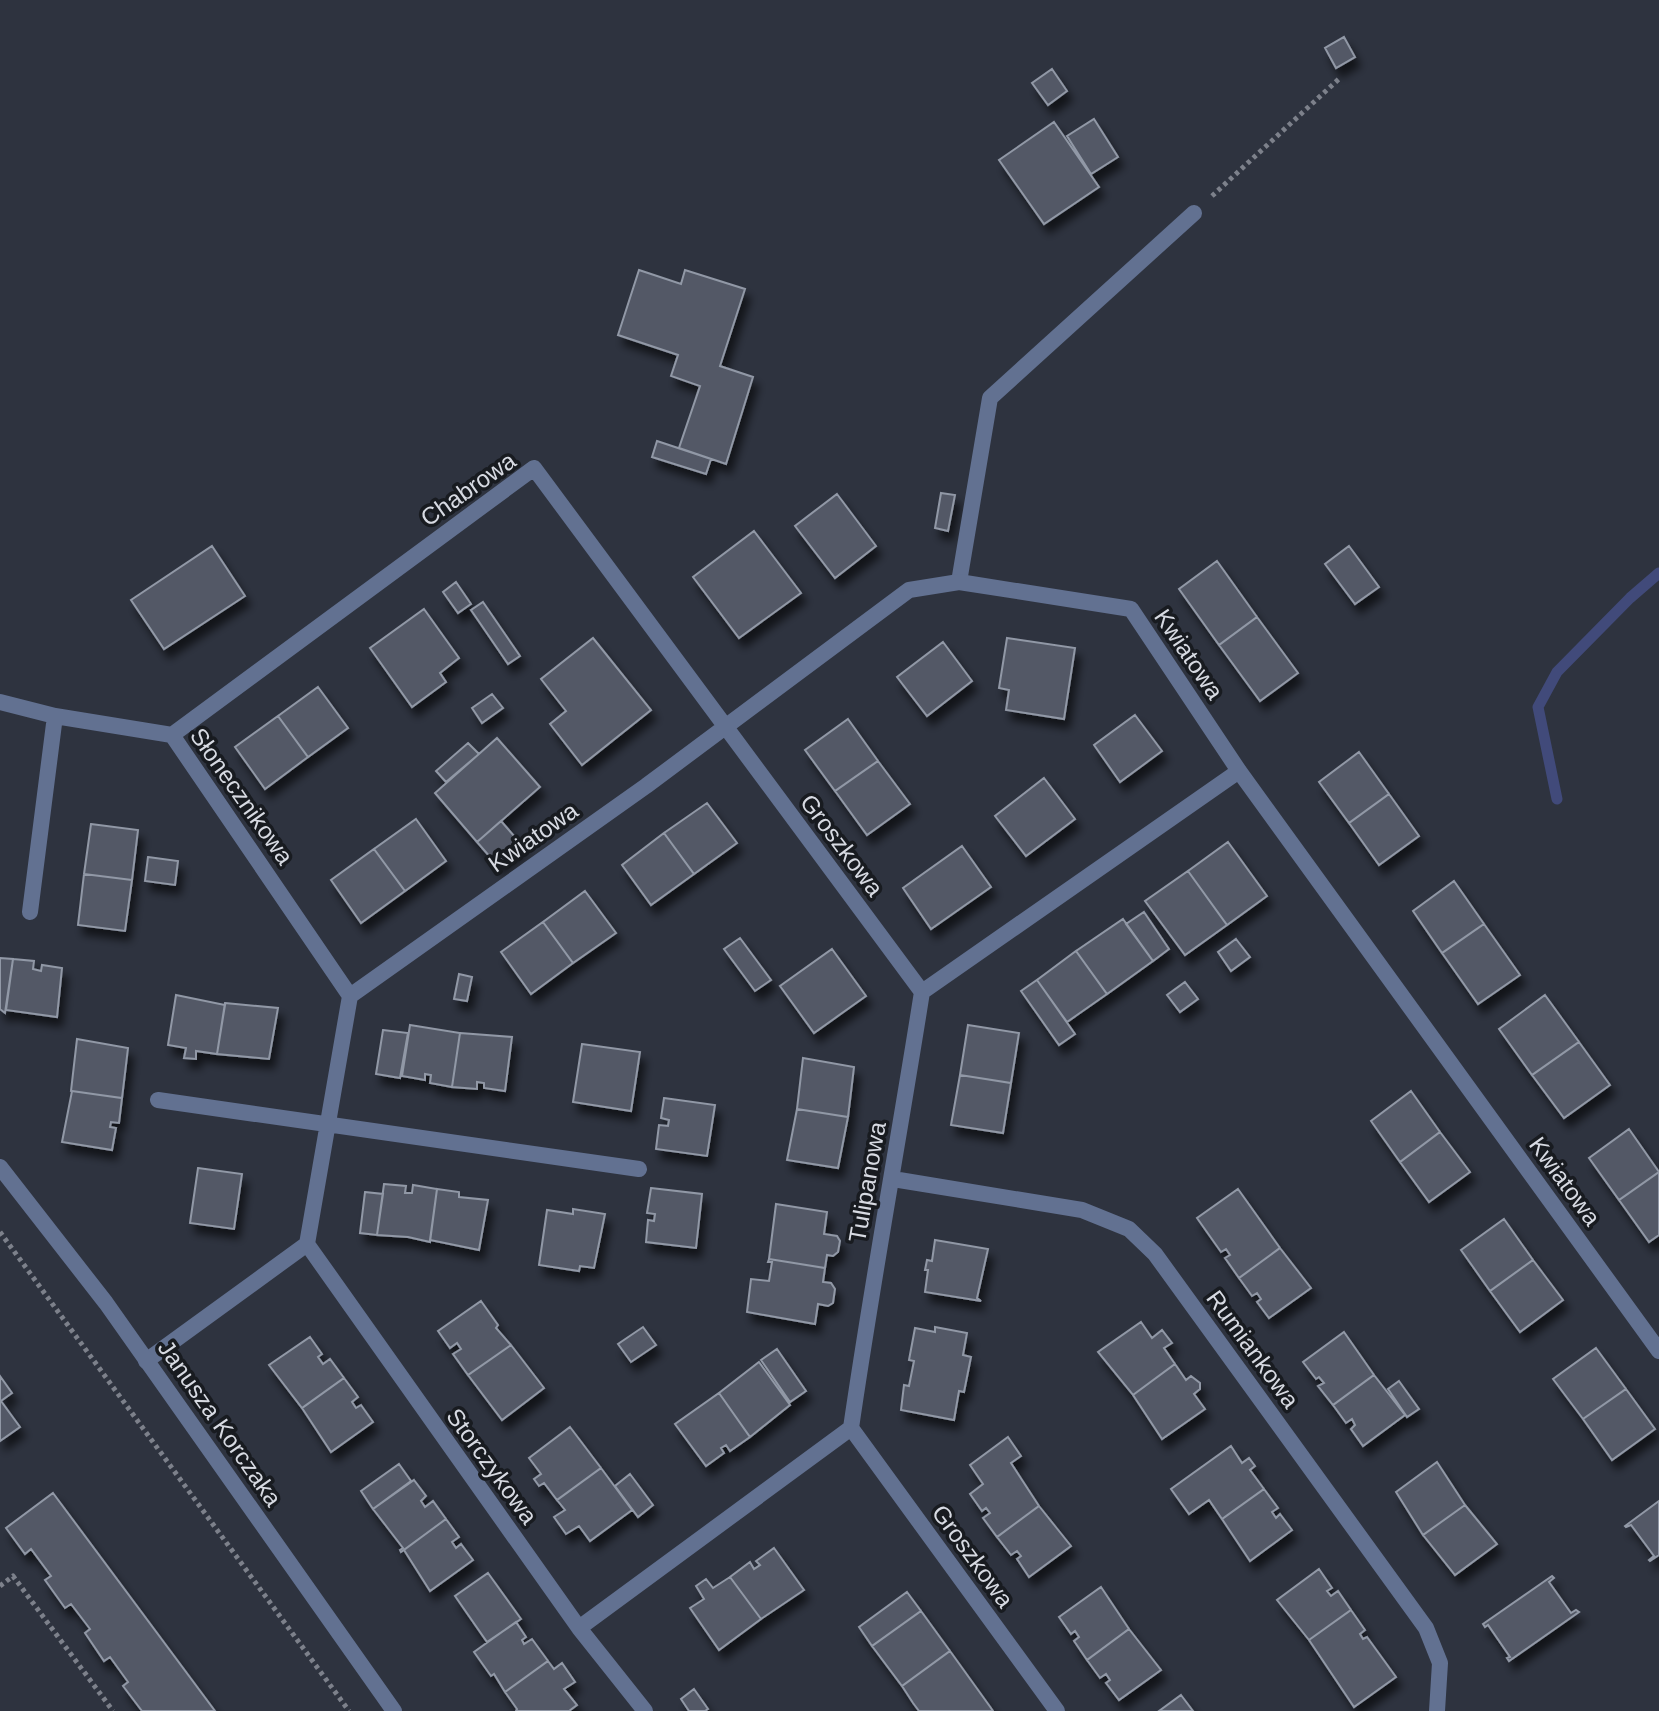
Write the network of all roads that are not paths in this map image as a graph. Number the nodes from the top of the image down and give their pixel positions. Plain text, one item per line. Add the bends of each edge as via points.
1 (1194, 213) road end
2 (959, 582) junction
3 (0, 702) edge
4 (55, 716) junction
5 (724, 727) junction
6 (172, 735) junction
7 (1239, 771) junction
8 (30, 912) dead end
9 (922, 992) junction
10 (350, 996) junction
11 (158, 1100) dead end
12 (327, 1125) junction
13 (0, 1167) edge
14 (639, 1169) dead end
15 (893, 1179) junction
16 (307, 1244) junction
17 (1659, 1351) edge
18 (146, 1361) junction
19 (851, 1428) junction
20 (579, 1628) junction
21 (394, 1711) edge
22 (645, 1711) edge
23 (1057, 1711) edge
24 (1437, 1711) edge

1 - 2 street via 990,398
2 - 5 street, Kwiatowa via 909,590
2 - 7 street, Kwiatowa via 1131,609
3 - 4 street, Słonecznikowa
4 - 6 street, Słonecznikowa
4 - 8 street
5 - 6 street, Chabrowa via 534,468
5 - 9 street, Groszkowa
5 - 10 street, Kwiatowa
6 - 10 street, Słonecznikowa
7 - 9 street
7 - 17 street, Kwiatowa
9 - 15 street, Tulipanowa
10 - 12 street
11 - 12 street
12 - 14 street
12 - 16 street
13 - 18 street, Janusza Korczaka
15 - 19 street, Tulipanowa
15 - 24 street, Rumiankowa via 1082,1210 1129,1229 1155,1254 1426,1628 1440,1663
16 - 18 street
16 - 20 street, Storczykowa
18 - 21 street, Janusza Korczaka
19 - 20 street
19 - 23 street, Groszkowa
20 - 22 street, Storczykowa

